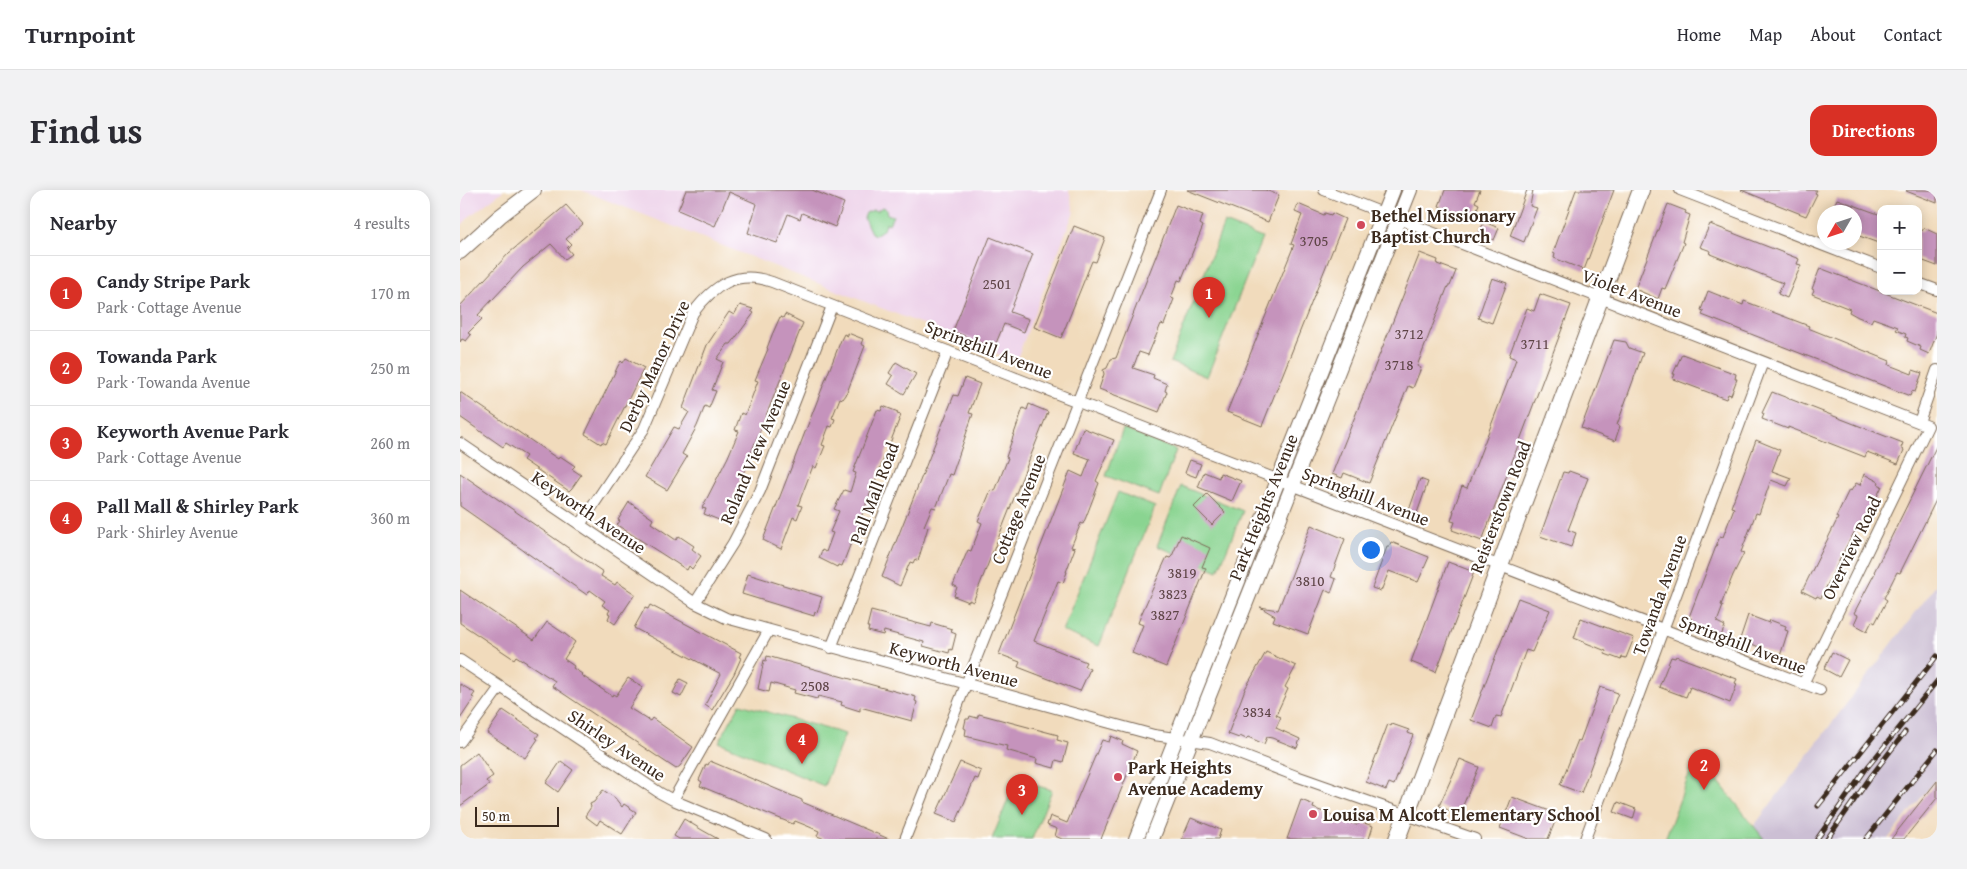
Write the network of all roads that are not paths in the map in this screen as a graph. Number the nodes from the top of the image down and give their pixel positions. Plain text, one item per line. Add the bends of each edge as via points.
1 (534, 190) edge
2 (1161, 190) edge
3 (1324, 190) edge
4 (1394, 190) edge
5 (1410, 190) edge
6 (1641, 190) edge
7 (1680, 190) edge
8 (1384, 214) junction
9 (1399, 219) junction
10 (460, 252) edge
11 (1877, 266) edge
12 (761, 277) joint
13 (1922, 284) edge
14 (1937, 290) edge
15 (1600, 298) junction
16 (832, 306) junction
17 (948, 351) junction
18 (1763, 362) junction
19 (1937, 370) edge
20 (1078, 401) junction
21 (1923, 424) junction
22 (460, 443) edge
23 (1279, 480) junction
24 (1292, 485) junction
25 (580, 525) junction
26 (1499, 566) junction
27 (695, 603) junction
28 (769, 630) junction
29 (1663, 630) junction
30 (831, 648) junction
31 (460, 660) edge
32 (966, 684) junction
33 (1803, 684) junction
34 (500, 687) junction
35 (1820, 690) dead end
36 (1175, 738) junction
37 (1192, 739) junction
38 (460, 742) edge
39 (673, 800) junction
40 (1406, 814) junction
41 (766, 839) edge
42 (906, 839) edge
43 (1136, 839) edge
44 (1152, 839) edge
45 (1397, 839) edge
46 (1475, 839) edge
47 (1585, 839) edge

1 - 10 main road
2 - 20 street, Cottage Avenue
3 - 8 street, Violet Avenue
4 - 8 main road, Park Heights Avenue
5 - 9 main road, Park Heights Avenue
6 - 15 main road, Reisterstown Road
7 - 11 street
8 - 9 street, Violet Avenue
8 - 23 main road, Park Heights Avenue
9 - 15 street, Violet Avenue
9 - 24 main road, Park Heights Avenue
12 - 16 street, Springhill Avenue
12 - 25 street, Derby Manor Drive via 740,277 720,285 693,313 644,429
13 - 14 street
15 - 18 street, Violet Avenue
15 - 26 main road, Reisterstown Road
16 - 17 street, Springhill Avenue
16 - 27 street, Roland View Avenue via 760,491 734,543
17 - 20 street, Springhill Avenue
17 - 30 street, Pall Mall Road
18 - 21 street, Violet Avenue
18 - 29 street, Towanda Avenue
19 - 21 street, Overview Road
20 - 23 street, Springhill Avenue
20 - 32 street, Cottage Avenue
21 - 33 street, Overview Road
22 - 25 street, Keyworth Avenue
23 - 24 street, Springhill Avenue
23 - 36 main road, Park Heights Avenue
24 - 26 street, Springhill Avenue
24 - 37 main road, Park Heights Avenue
25 - 27 street, Keyworth Avenue
26 - 29 street, Springhill Avenue
26 - 40 main road, Reisterstown Road
27 - 28 street, Keyworth Avenue via 726,618
28 - 30 street, Keyworth Avenue
28 - 39 street
29 - 33 street, Springhill Avenue
29 - 47 street, Towanda Avenue
30 - 32 street, Keyworth Avenue
31 - 34 street, Shirley Avenue
32 - 36 street, Keyworth Avenue
32 - 42 street, Cottage Avenue
33 - 35 street, Springhill Avenue
34 - 38 street
34 - 39 street, Shirley Avenue
36 - 37 street, Keyworth Avenue
36 - 43 main road, Park Heights Avenue
37 - 40 street, Keyworth Avenue
37 - 44 main road, Park Heights Avenue
39 - 41 street, Shirley Avenue
40 - 45 main road, Reisterstown Road
40 - 46 street, Keyworth Avenue

